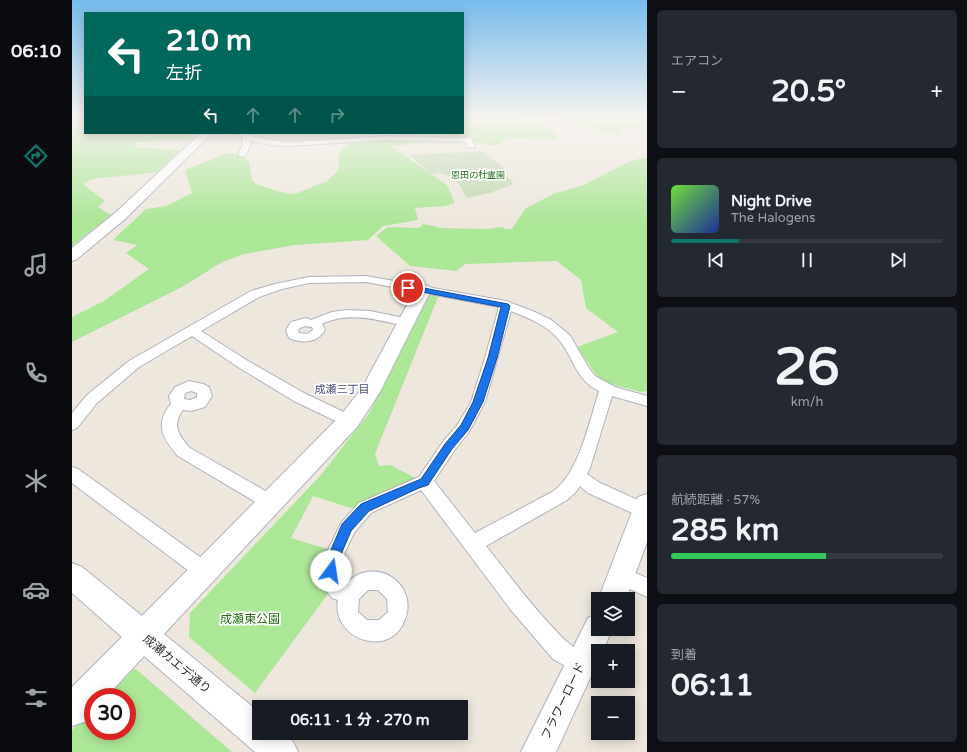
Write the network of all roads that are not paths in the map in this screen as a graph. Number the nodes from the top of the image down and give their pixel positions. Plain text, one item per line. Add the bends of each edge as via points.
1 (187, 152) edge
2 (243, 152) edge
3 (242, 155) dead end
4 (72, 256) edge
5 (422, 290) junction
6 (506, 306) junction
7 (405, 322) junction
8 (314, 323) dead end
9 (191, 330) junction
10 (607, 389) junction
11 (647, 401) edge
12 (180, 404) dead end
13 (349, 421) junction
14 (72, 424) edge
15 (72, 474) edge
16 (577, 475) junction
17 (424, 482) junction
18 (270, 502) junction
19 (646, 507) edge
20 (473, 544) junction
21 (204, 571) junction
22 (72, 576) edge
23 (617, 588) edge
24 (647, 588) edge
25 (349, 595) dead end
26 (143, 636) junction
27 (594, 636) edge
28 (581, 664) junction
29 (72, 710) edge
30 (281, 752) edge
31 (538, 752) edge

1 - 4 street via 120,216
2 - 3 street
5 - 6 street
5 - 7 street
5 - 9 street via 366,279 309,280 255,294
6 - 10 street via 524,311 552,327 565,340 591,380
6 - 17 street via 478,402 464,428 448,446
7 - 8 street via 351,312 322,318
7 - 13 street via 370,392
9 - 13 street via 299,397
9 - 14 street via 124,372 92,399
10 - 11 street
10 - 16 street via 582,468
12 - 18 street via 172,414 169,427 173,440 184,452
13 - 18 street
15 - 21 street
16 - 19 street via 594,488
16 - 20 street via 565,493
17 - 20 street
17 - 25 street via 365,508 347,528 336,552 331,582 339,591
18 - 21 street
19 - 23 street
20 - 28 street via 518,603 561,651
21 - 26 street
22 - 26 street, 成瀬カエデ通り
23 - 24 street
26 - 29 street
26 - 30 street, 成瀬カエデ通り
27 - 28 street, フラワーロード
28 - 31 street, フラワーロード

